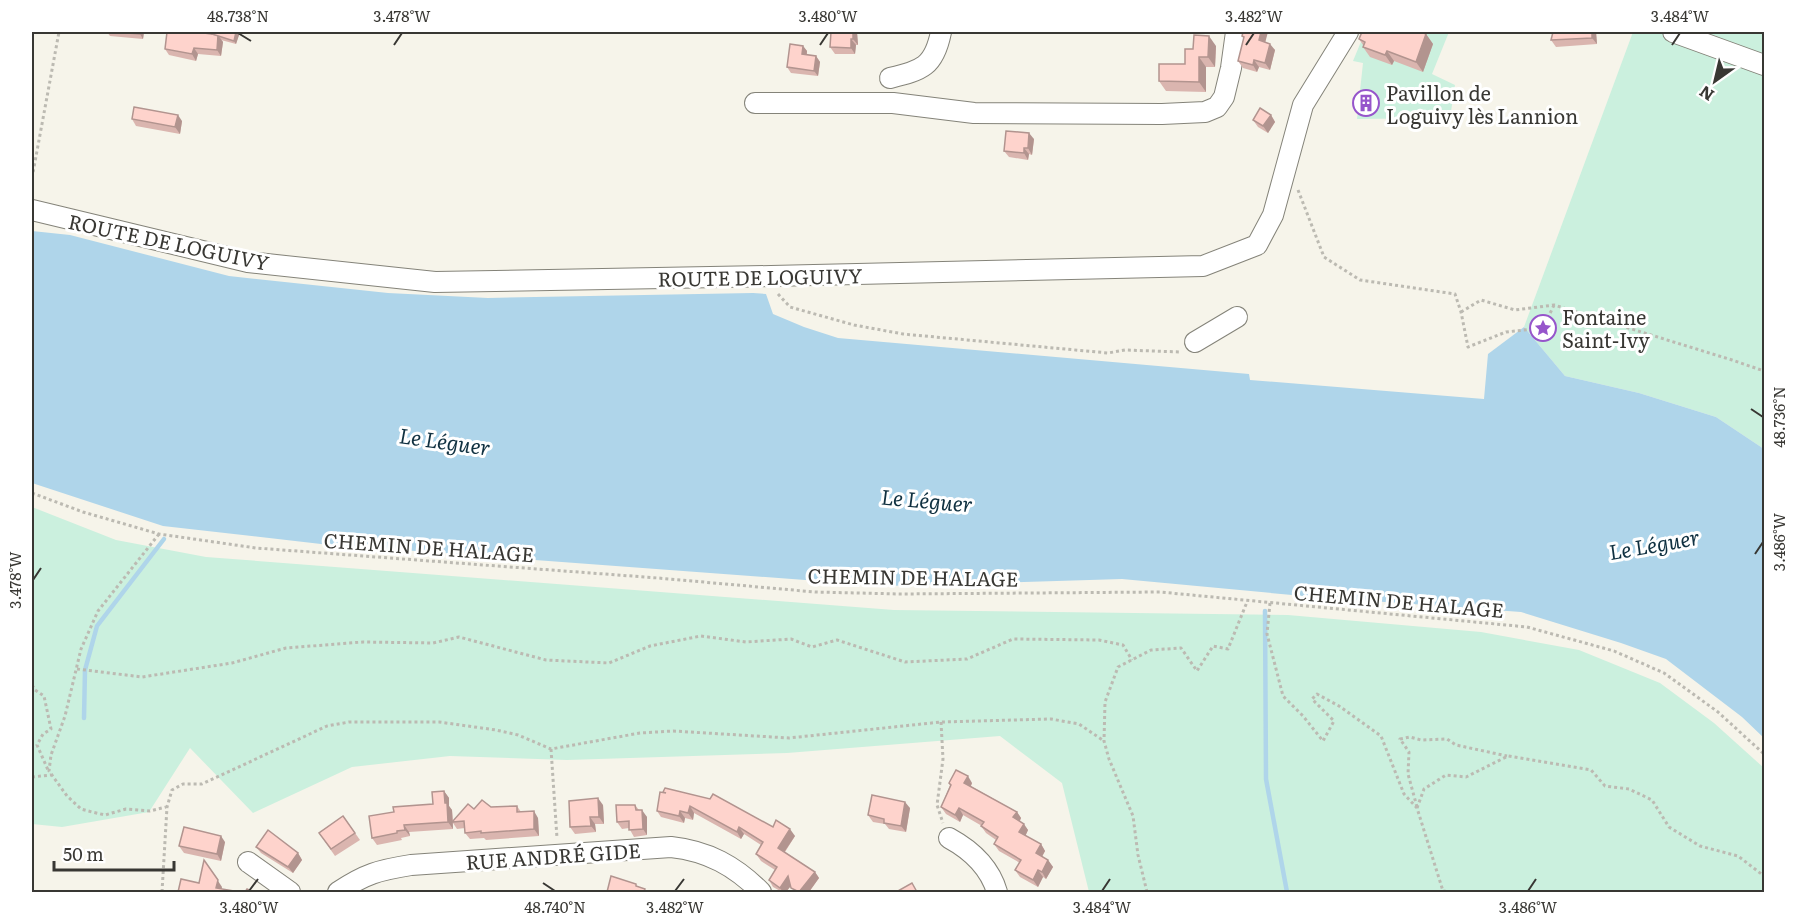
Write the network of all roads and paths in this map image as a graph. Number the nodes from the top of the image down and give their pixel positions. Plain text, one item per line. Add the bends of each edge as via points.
1 (59, 32) edge
2 (941, 32) edge
3 (1236, 32) edge
4 (1348, 32) edge
5 (1673, 32) edge
6 (1764, 65) edge
7 (890, 78) dead end
8 (755, 103) dead end
9 (1288, 163) junction
10 (32, 178) edge
11 (32, 210) edge
12 (773, 286) dead end
13 (1554, 305) junction
14 (1461, 312) junction
15 (1237, 317) dead end
16 (1195, 342) joint
17 (1764, 371) edge
18 (32, 493) edge
19 (159, 534) junction
20 (1247, 602) junction
21 (1269, 603) junction
22 (1132, 660) junction
23 (76, 669) junction
24 (32, 685) edge
25 (941, 722) junction
26 (1104, 741) junction
27 (551, 749) junction
28 (1764, 753) edge
29 (1508, 756) junction
30 (50, 773) junction
31 (32, 777) edge
32 (167, 807) junction
33 (1418, 808) junction
34 (949, 838) joint
35 (558, 855) junction
36 (248, 862) dead end
37 (1764, 876) edge
38 (162, 892) edge
39 (290, 892) edge
40 (338, 892) edge
41 (761, 892) edge
42 (997, 892) edge
43 (1147, 892) edge
44 (1443, 892) edge
45 (1450, 892) edge

1 - 10 path
2 - 7 street via 931,61 915,71
3 - 8 street via 1224,97 1205,112 974,113 893,103
4 - 9 street, ROUTE DE LOGUIVY via 1303,105
5 - 6 street
9 - 11 street, ROUTE DE LOGUIVY via 1273,214 1257,245 1203,266 435,282 248,262
9 - 14 path via 1324,257 1360,280 1455,294
12 - 16 path via 790,307 903,334 1108,353 1189,352
13 - 14 path via 1515,310 1481,300
13 - 14 path via 1543,328 1506,332 1468,347
13 - 17 path
15 - 16 street
18 - 19 path, CHEMIN DE HALAGE
19 - 20 path, CHEMIN DE HALAGE via 256,548 815,592 1149,592
19 - 23 path via 98,611
20 - 21 path, CHEMIN DE HALAGE
20 - 22 path via 1228,649 1213,646 1197,671 1180,648 1151,650
21 - 28 path, CHEMIN DE HALAGE via 1527,627 1614,651 1664,673 1718,712
21 - 33 path via 1267,634 1283,696 1323,741 1334,721 1312,699 1317,694 1381,736 1404,794
22 - 23 path via 1123,645 1099,640 1012,639 967,659 905,662 837,640 812,647 791,639 746,642 701,636 650,646 609,663 546,660 459,637 433,643 363,642 286,648 232,663 142,677
22 - 26 path via 1118,667 1105,702
23 - 30 path via 51,755
24 - 30 path via 44,696 51,729 37,745
25 - 26 path via 1051,719 1079,724
25 - 27 path via 789,738 673,731 640,733
25 - 34 path via 943,759 937,805
26 - 43 path via 1133,816
27 - 32 path via 496,730 428,722 349,722 327,726 202,784 183,784 172,790
27 - 35 path
29 - 33 path via 1466,777 1446,775 1424,789
29 - 33 path via 1456,745 1447,739 1400,739 1408,752 1408,774
29 - 37 path via 1591,770 1605,786 1629,789 1652,800 1669,827 1700,846 1738,856
30 - 31 path
30 - 32 path via 67,796 92,812 105,815 126,809 150,811
32 - 38 path
33 - 44 path
34 - 42 street via 967,848 986,869
35 - 40 street, RUE ANDRÉ GIDE via 381,870
35 - 41 street, RUE ANDRÉ GIDE via 691,849 730,865
36 - 39 street
44 - 45 path

